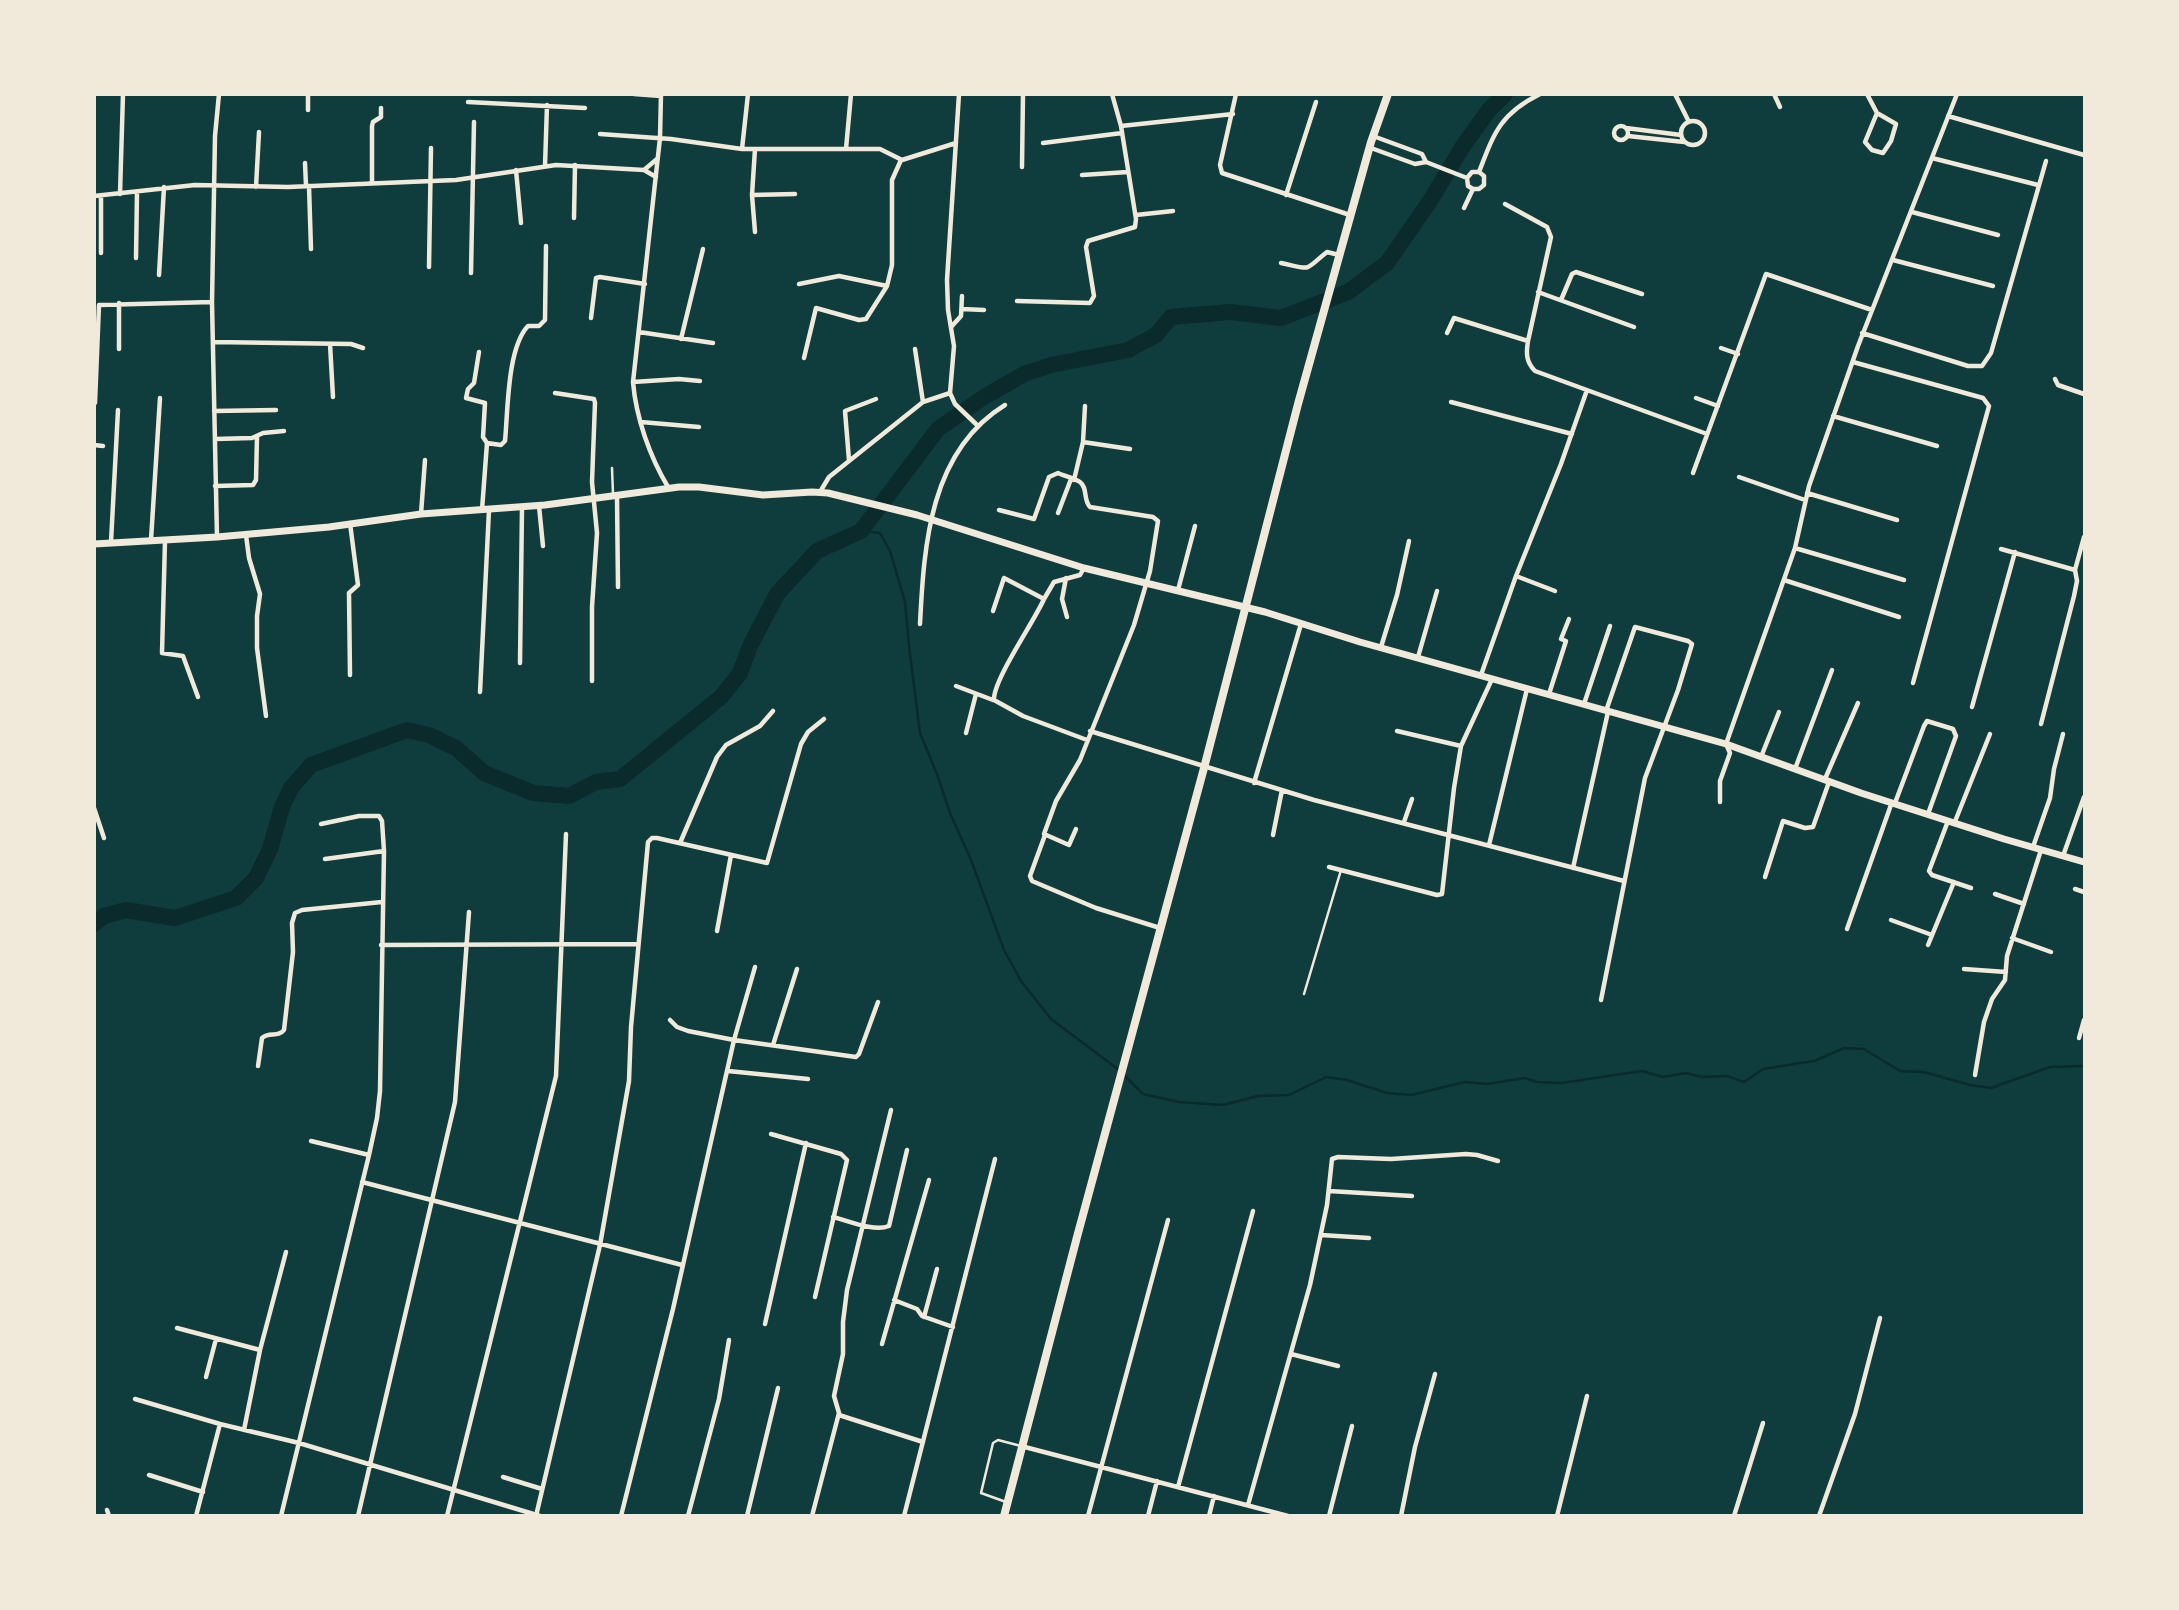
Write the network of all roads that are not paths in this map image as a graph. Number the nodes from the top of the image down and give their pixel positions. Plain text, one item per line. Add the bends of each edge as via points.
1 (123, 94) edge
2 (219, 94) edge
3 (308, 94) edge
4 (634, 94) edge
5 (748, 94) edge
6 (852, 94) edge
7 (959, 94) edge
8 (1023, 94) edge
9 (1112, 94) edge
10 (1236, 94) edge
11 (1388, 94) edge
12 (1540, 94) edge
13 (1675, 94) edge
14 (1774, 94) edge
15 (1867, 94) edge
16 (1958, 94) edge
17 (661, 95) edge
18 (468, 102) dead end
19 (1316, 102) dead end
20 (547, 105) junction
21 (1780, 107) dead end
22 (381, 108) dead end
23 (585, 108) dead end
24 (308, 110) dead end
25 (1877, 113) junction
26 (1233, 114) junction
27 (1948, 116) junction
28 (474, 122) dead end
29 (1689, 122) junction
30 (1121, 126) junction
31 (1626, 128) junction
32 (259, 132) dead end
33 (1122, 133) junction
34 (600, 134) dead end
35 (1681, 135) junction
36 (1373, 136) junction
37 (1628, 136) junction
38 (660, 138) junction
39 (1684, 142) junction
40 (956, 143) junction
41 (1043, 143) dead end
42 (431, 148) dead end
43 (1370, 148) junction
44 (1403, 148) junction
45 (743, 149) junction
46 (755, 149) junction
47 (846, 149) junction
48 (2084, 155) edge
49 (1400, 158) junction
50 (1932, 158) junction
51 (658, 159) junction
52 (901, 160) junction
53 (2046, 161) dead end
54 (305, 163) dead end
55 (1429, 163) junction
56 (575, 165) junction
57 (545, 166) junction
58 (1022, 167) dead end
59 (516, 170) junction
60 (644, 170) junction
61 (1128, 172) junction
62 (1479, 172) junction
63 (1082, 175) dead end
64 (656, 177) junction
65 (474, 178) junction
66 (1467, 178) junction
67 (431, 181) junction
68 (372, 183) junction
69 (2038, 185) junction
70 (215, 186) junction
71 (307, 186) junction
72 (164, 187) junction
73 (256, 187) junction
74 (1473, 189) junction
75 (137, 192) junction
76 (120, 194) junction
77 (795, 194) dead end
78 (752, 195) junction
79 (1286, 195) junction
80 (98, 196) edge
81 (1504, 204) dead end
82 (1464, 208) dead end
83 (1173, 211) dead end
84 (1912, 212) junction
85 (1136, 215) junction
86 (1350, 216) junction
87 (574, 218) dead end
88 (521, 223) dead end
89 (755, 232) dead end
90 (1998, 235) dead end
91 (547, 246) dead end
92 (703, 249) dead end
93 (311, 250) dead end
94 (101, 253) dead end
95 (136, 258) dead end
96 (1338, 258) junction
97 (1893, 260) junction
98 (1281, 262) dead end
99 (429, 267) dead end
100 (471, 273) dead end
101 (159, 275) dead end
102 (645, 284) junction
103 (799, 284) dead end
104 (887, 286) junction
105 (1993, 286) dead end
106 (1538, 292) junction
107 (1642, 294) dead end
108 (962, 296) dead end
109 (1562, 300) junction
110 (212, 302) junction
111 (1017, 302) dead end
112 (119, 303) junction
113 (962, 309) junction
114 (984, 310) dead end
115 (1872, 310) junction
116 (591, 318) dead end
117 (952, 326) junction
118 (1634, 327) dead end
119 (639, 332) junction
120 (1447, 333) dead end
121 (1862, 333) junction
122 (681, 339) junction
123 (1528, 341) junction
124 (212, 342) junction
125 (713, 343) dead end
126 (330, 344) junction
127 (363, 348) dead end
128 (1721, 348) dead end
129 (119, 349) dead end
130 (915, 349) dead end
131 (478, 352) dead end
132 (1738, 354) junction
133 (803, 358) dead end
134 (1853, 362) junction
135 (2055, 379) dead end
136 (701, 381) dead end
137 (633, 382) junction
138 (1587, 390) junction
139 (555, 393) dead end
140 (950, 393) junction
141 (2084, 394) edge
142 (333, 397) dead end
143 (160, 398) dead end
144 (1696, 398) dead end
145 (876, 399) dead end
146 (923, 402) junction
147 (1451, 402) dead end
148 (95, 403) edge
149 (1005, 405) dead end
150 (1085, 406) dead end
151 (1718, 406) junction
152 (118, 410) dead end
153 (276, 410) dead end
154 (214, 411) junction
155 (1833, 416) junction
156 (641, 422) junction
157 (977, 425) junction
158 (699, 427) dead end
159 (284, 432) dead end
160 (1572, 434) junction
161 (1707, 434) junction
162 (257, 436) junction
163 (215, 439) junction
164 (1083, 442) junction
165 (487, 443) junction
166 (94, 445) edge
167 (103, 446) dead end
168 (1937, 446) dead end
169 (1130, 449) dead end
170 (425, 460) dead end
171 (849, 461) junction
172 (612, 468) dead end
173 (1693, 473) dead end
174 (1739, 477) dead end
175 (1073, 479) junction
176 (215, 486) junction
177 (668, 488) junction
178 (820, 492) junction
179 (1807, 493) junction
180 (615, 497) junction
181 (594, 499) junction
182 (1805, 500) junction
183 (540, 506) junction
184 (522, 508) junction
185 (485, 510) junction
186 (999, 510) dead end
187 (1058, 513) dead end
188 (421, 514) junction
189 (930, 520) junction
190 (1897, 520) dead end
191 (350, 522) junction
192 (1195, 526) dead end
193 (246, 534) junction
194 (217, 537) junction
195 (2084, 537) edge
196 (151, 540) junction
197 (165, 540) junction
198 (1409, 541) dead end
199 (111, 542) junction
200 (94, 544) edge
201 (543, 546) dead end
202 (1795, 548) junction
203 (2001, 549) dead end
204 (2015, 552) junction
205 (1084, 568) junction
206 (2076, 570) junction
207 (1516, 576) junction
208 (1067, 577) junction
209 (1784, 580) junction
210 (1904, 580) dead end
211 (1147, 583) junction
212 (618, 587) dead end
213 (1178, 590) junction
214 (1437, 591) dead end
215 (1555, 592) dead end
216 (1044, 599) junction
217 (1245, 607) junction
218 (993, 611) dead end
219 (1067, 617) dead end
220 (1899, 617) dead end
221 (1569, 619) dead end
222 (920, 624) dead end
223 (1301, 624) junction
224 (1610, 626) dead end
225 (1381, 648) junction
226 (1418, 658) junction
227 (520, 663) dead end
228 (1832, 670) dead end
229 (350, 675) dead end
230 (1481, 676) junction
231 (1492, 679) junction
232 (592, 681) dead end
233 (1913, 683) dead end
234 (956, 686) dead end
235 (1527, 689) junction
236 (480, 692) dead end
237 (976, 694) junction
238 (1549, 695) junction
239 (198, 697) dead end
240 (994, 700) junction
241 (1858, 703) dead end
242 (1583, 705) junction
243 (1972, 707) dead end
244 (773, 711) dead end
245 (1607, 712) junction
246 (1779, 712) dead end
247 (266, 716) dead end
248 (824, 719) dead end
249 (2042, 724) dead end
250 (1664, 728) junction
251 (1090, 731) junction
252 (1397, 732) dead end
253 (966, 733) dead end
254 (1990, 734) dead end
255 (2063, 734) dead end
256 (1087, 740) junction
257 (1726, 744) junction
258 (1461, 746) junction
259 (1761, 757) junction
260 (1202, 767) junction
261 (1795, 769) junction
262 (1827, 780) junction
263 (1254, 783) junction
264 (1282, 790) junction
265 (2084, 797) edge
266 (1412, 799) dead end
267 (1720, 802) dead end
268 (1894, 803) junction
269 (94, 808) edge
270 (1928, 814) junction
271 (1404, 822) junction
272 (1951, 822) junction
273 (321, 824) dead end
274 (1076, 830) dead end
275 (1448, 833) junction
276 (566, 834) dead end
277 (1045, 835) junction
278 (1273, 835) dead end
279 (104, 838) dead end
280 (680, 842) junction
281 (1489, 845) junction
282 (2037, 849) junction
283 (384, 850) junction
284 (731, 855) junction
285 (2063, 856) junction
286 (325, 859) dead end
287 (2084, 862) edge
288 (1329, 867) dead end
289 (1573, 868) junction
290 (1341, 870) junction
291 (1765, 877) dead end
292 (1624, 881) junction
293 (1954, 882) junction
294 (1971, 888) dead end
295 (2075, 890) dead end
296 (2084, 892) edge
297 (1994, 894) dead end
298 (382, 902) junction
299 (2024, 904) junction
300 (469, 912) dead end
301 (1891, 920) dead end
302 (1160, 928) junction
303 (1847, 929) dead end
304 (717, 931) dead end
305 (1932, 935) junction
306 (2012, 938) junction
307 (638, 944) junction
308 (382, 945) junction
309 (561, 945) junction
310 (1928, 945) dead end
311 (468, 946) junction
312 (2051, 952) dead end
313 (755, 967) dead end
314 (797, 969) dead end
315 (1964, 969) dead end
316 (2007, 972) junction
317 (1304, 994) dead end
318 (1601, 1000) dead end
319 (878, 1002) dead end
320 (670, 1020) dead end
321 (2084, 1020) edge
322 (2079, 1038) dead end
323 (734, 1040) junction
324 (773, 1045) junction
325 (258, 1066) dead end
326 (727, 1071) junction
327 (1975, 1075) dead end
328 (808, 1079) dead end
329 (891, 1110) dead end
330 (771, 1134) dead end
331 (311, 1141) dead end
332 (806, 1143) junction
333 (907, 1150) dead end
334 (369, 1156) junction
335 (995, 1159) dead end
336 (1498, 1161) dead end
337 (929, 1180) dead end
338 (362, 1182) junction
339 (1329, 1191) junction
340 (1412, 1196) dead end
341 (432, 1200) junction
342 (1253, 1211) dead end
343 (834, 1217) junction
344 (1168, 1220) dead end
345 (521, 1224) junction
346 (862, 1225) junction
347 (1321, 1235) junction
348 (1369, 1238) dead end
349 (600, 1245) junction
350 (286, 1252) dead end
351 (682, 1265) junction
352 (937, 1269) dead end
353 (815, 1297) dead end
354 (894, 1300) junction
355 (924, 1317) junction
356 (1881, 1318) dead end
357 (765, 1324) dead end
358 (953, 1327) junction
359 (177, 1328) dead end
360 (216, 1339) junction
361 (729, 1340) dead end
362 (882, 1344) dead end
363 (260, 1350) junction
364 (1291, 1354) junction
365 (1338, 1366) dead end
366 (1435, 1374) dead end
367 (206, 1377) dead end
368 (778, 1388) dead end
369 (1587, 1396) dead end
370 (135, 1399) dead end
371 (839, 1415) junction
372 (1763, 1423) dead end
373 (220, 1424) junction
374 (1352, 1426) dead end
375 (244, 1430) junction
376 (923, 1442) junction
377 (299, 1443) junction
378 (1021, 1446) junction
379 (370, 1464) junction
380 (1102, 1466) junction
381 (149, 1475) dead end
382 (503, 1477) dead end
383 (1157, 1481) junction
384 (1178, 1487) junction
385 (542, 1489) junction
386 (453, 1490) junction
387 (203, 1492) junction
388 (1214, 1496) junction
389 (1007, 1502) junction
390 (1248, 1505) junction
391 (1278, 1514) edge
392 (537, 1515) edge
393 (197, 1516) edge
394 (281, 1516) edge
395 (358, 1516) edge
396 (447, 1516) edge
397 (621, 1516) edge
398 (688, 1516) edge
399 (747, 1516) edge
400 (812, 1516) edge
401 (904, 1516) edge
402 (1004, 1516) edge
403 (1088, 1516) edge
404 (1148, 1516) edge
405 (1209, 1516) edge
406 (1288, 1516) edge
407 (1329, 1516) edge
408 (1401, 1516) edge
409 (1558, 1516) edge
410 (1734, 1516) edge
411 (1819, 1516) edge

1 - 76 street
2 - 70 street
3 - 24 street
4 - 17 street
5 - 45 street
6 - 47 street
7 - 40 street
8 - 58 street
9 - 30 street
10 - 26 street
11 - 36 highway
12 - 62 street via 1509,113
13 - 29 street
14 - 21 street
15 - 25 street
16 - 27 street
17 - 38 street
18 - 20 street
19 - 79 street
20 - 23 street
20 - 57 street
22 - 68 street via 381,117 372,126
25 - 25 street via 1896,124 1883,153 1865,142
26 - 30 street
26 - 79 street via 1220,171
27 - 48 street
27 - 50 street
28 - 65 street
29 - 35 street
29 - 39 street via 1700,123 1706,134 1696,145
30 - 33 street
31 - 35 street
31 - 37 street
31 - 37 street via 1618,127 1615,135 1622,140
32 - 73 street
33 - 41 street
33 - 61 street
34 - 38 street
35 - 39 street
36 - 43 highway
36 - 44 street
37 - 39 street
38 - 45 street
38 - 51 street
40 - 52 street
40 - 117 street via 947,280
42 - 67 street
43 - 49 street
43 - 86 highway
44 - 49 street
44 - 55 street via 1422,154
45 - 46 street
46 - 47 street
46 - 78 street
47 - 52 street via 883,149
49 - 55 street via 1418,165
50 - 69 street
50 - 84 street
51 - 60 street
51 - 64 street
52 - 104 street via 892,180 894,254
53 - 69 street
54 - 71 street
55 - 66 street
56 - 57 street
56 - 60 street
56 - 87 street
57 - 59 street
59 - 65 street
59 - 88 street
60 - 64 street
61 - 63 street
61 - 85 street
62 - 66 street
62 - 74 street via 1485,182
64 - 102 street
65 - 67 street
65 - 100 street
66 - 74 street
67 - 68 street
67 - 99 street
68 - 71 street
69 - 121 street via 1986,363 1968,366
70 - 72 street
70 - 73 street
70 - 110 street
71 - 73 street
71 - 93 street
72 - 75 street
72 - 101 street
74 - 82 street
75 - 76 street
75 - 95 street
76 - 80 street
77 - 78 street
78 - 89 street
79 - 86 street
80 - 94 street
81 - 106 street via 1549,232
83 - 85 street
84 - 90 street
84 - 97 street
85 - 111 street via 1131,229 1088,241 1094,296 1090,303
86 - 96 highway
91 - 165 street via 545,320 540,326 528,326 522,334 513,363 504,444
92 - 122 street
96 - 98 street via 1327,252 1307,268
96 - 217 highway
97 - 105 street
97 - 115 street
102 - 116 street via 596,278
102 - 119 street
103 - 104 street via 839,276
104 - 133 street via 866,319 816,308
106 - 109 street
106 - 123 street
107 - 109 street via 1576,272
108 - 113 street
109 - 118 street
110 - 112 street
110 - 124 street
112 - 129 street
112 - 148 street via 98,306
113 - 114 street
113 - 117 street
115 - 121 street
115 - 132 street via 1766,274
117 - 140 street
119 - 122 street
119 - 137 street
120 - 123 street via 1454,318
121 - 134 street
122 - 125 street
123 - 138 street via 1527,359 1535,371
124 - 126 street
124 - 154 street
126 - 127 street
126 - 142 street
128 - 132 street
130 - 146 street
131 - 165 street via 474,383 466,398 486,405 483,437
132 - 151 street
134 - 155 street
134 - 233 street via 1983,398 1989,406
135 - 141 street via 2058,385
136 - 137 street
137 - 156 street
138 - 160 street
138 - 161 street
139 - 181 street via 595,401
140 - 146 street
140 - 157 street
143 - 196 street
144 - 151 street
145 - 171 street via 845,411
146 - 171 street
147 - 160 street
149 - 157 street
150 - 164 street
151 - 161 street
152 - 199 street
153 - 154 street
154 - 163 street
155 - 168 street
155 - 179 street
156 - 158 street
156 - 177 street
157 - 189 street via 951,461
159 - 162 street
160 - 207 street
161 - 173 street
162 - 163 street
162 - 176 street via 253,485
163 - 176 street
164 - 169 street
164 - 175 street
165 - 185 street
166 - 167 street
170 - 188 street
171 - 178 street via 829,477
172 - 180 lane
174 - 182 street
175 - 186 street via 1058,473 1049,477 1034,519
175 - 187 street
175 - 211 street via 1083,486 1090,507 1157,519
176 - 194 street
177 - 178 main road via 763,495
177 - 180 main road
178 - 189 main road
179 - 182 street
179 - 190 street
180 - 181 main road
180 - 212 street
181 - 183 main road
181 - 232 street
182 - 202 street
183 - 184 main road
183 - 201 street
184 - 185 main road
184 - 227 street
185 - 188 main road
185 - 236 street
188 - 191 main road
189 - 205 main road
189 - 222 street
191 - 193 main road
191 - 229 street via 358,584 349,595
192 - 213 street
193 - 194 main road
193 - 247 street via 260,594 257,639
194 - 197 main road
195 - 206 street
196 - 197 main road
196 - 199 main road
197 - 239 street via 162,653 183,656
198 - 225 street
199 - 200 main road
202 - 209 street
202 - 210 street
203 - 204 street
204 - 206 street
204 - 243 street
205 - 208 street via 1080,575
205 - 211 main road
206 - 249 street via 2074,596
207 - 215 street
207 - 230 street
208 - 216 street via 1054,582
208 - 219 street via 1062,599
209 - 220 street
209 - 257 street
211 - 213 main road
211 - 251 street
213 - 217 main road
214 - 226 street
216 - 218 street via 1004,578
216 - 240 street
217 - 223 main road
217 - 260 highway
221 - 238 street
223 - 225 main road
223 - 263 street
224 - 242 street
225 - 226 main road
226 - 230 main road
228 - 261 street
230 - 231 main road
231 - 235 main road
231 - 258 street
234 - 237 street
235 - 238 main road
235 - 281 street
237 - 240 street
237 - 253 street
238 - 242 main road
240 - 256 street
241 - 262 street
242 - 245 main road
244 - 280 street via 760,726 726,745 717,757
245 - 250 main road
245 - 250 street via 1635,627 1688,641 1692,652
245 - 289 street
246 - 259 street
248 - 284 street via 800,744 767,863
250 - 257 main road
250 - 292 street via 1645,778
251 - 256 street
251 - 260 street
252 - 258 street
254 - 272 street
255 - 282 street
256 - 277 street via 1056,801
257 - 259 main road
257 - 267 street via 1730,753 1720,781
258 - 275 street
259 - 261 main road
260 - 263 street
260 - 302 highway
261 - 262 main road
262 - 268 main road
262 - 291 street via 1814,827 1783,821
263 - 264 street
264 - 271 street
264 - 278 street
265 - 285 street
266 - 271 street
268 - 270 main road
268 - 270 street via 1924,726 1933,721 1952,729 1956,736
268 - 303 street
269 - 279 street
270 - 272 main road
271 - 275 street
272 - 282 main road
272 - 293 street via 1929,871
273 - 283 street via 359,816 381,818
274 - 277 street via 1069,845
275 - 281 street
275 - 290 street via 1442,894
276 - 309 street
277 - 302 street via 1030,879 1085,904
280 - 284 street
280 - 307 street via 657,838 648,842
281 - 289 street
282 - 285 main road
282 - 299 street
283 - 286 street
283 - 298 street
284 - 304 street
285 - 287 main road
288 - 290 street
289 - 292 street
290 - 317 lane
292 - 318 street
293 - 294 street
293 - 305 street
295 - 296 street
297 - 299 street
298 - 308 street
298 - 325 street via 295,913 284,1030 262,1038
299 - 306 street
300 - 311 street
301 - 305 street
302 - 378 highway
305 - 310 street
306 - 312 street
306 - 316 street
307 - 309 street
307 - 349 street via 629,1081
308 - 311 street
308 - 334 street via 380,1091
309 - 311 street
309 - 345 street via 556,1076
311 - 341 street via 455,1102
313 - 323 street
314 - 324 street
315 - 316 street
316 - 327 street via 1983,1022
319 - 324 street via 856,1057
320 - 323 street via 683,1030
321 - 322 street
323 - 324 street
323 - 326 street
326 - 328 street
326 - 351 street
329 - 346 street
330 - 332 street
331 - 334 street
332 - 343 street via 847,1160
332 - 357 street
333 - 346 street via 889,1226
334 - 338 street
335 - 358 street
336 - 339 street via 1466,1154 1338,1157 1332,1159
337 - 354 street
338 - 341 street
338 - 377 street
339 - 340 street
339 - 347 street
341 - 345 street
341 - 379 street
342 - 384 street
343 - 346 street
343 - 353 street
344 - 380 street
345 - 349 street
345 - 386 street
346 - 371 street via 844,1310 844,1354 834,1396
347 - 348 street
347 - 364 street
349 - 351 street
349 - 385 street
350 - 363 street
351 - 397 street
352 - 355 street
354 - 355 street via 917,1309
354 - 362 street
355 - 358 street
356 - 411 street via 1856,1414
358 - 376 street
359 - 360 street
360 - 363 street
360 - 367 street
361 - 398 street via 719,1399
363 - 375 street
364 - 365 street
364 - 390 street
366 - 408 street
368 - 399 street
369 - 409 street
370 - 373 street
371 - 376 street
371 - 400 street
372 - 410 street
373 - 375 street
373 - 387 street
374 - 407 street
375 - 377 street
376 - 401 street
377 - 379 street
377 - 394 street
378 - 380 street
378 - 389 highway
378 - 389 lane via 995,1441 981,1490 983,1495
379 - 386 street
379 - 395 street
380 - 383 street
380 - 403 street
381 - 387 street
382 - 385 street
383 - 384 street
383 - 404 street
384 - 388 street
385 - 392 street
386 - 392 street
386 - 396 street
387 - 393 street
388 - 390 street
388 - 405 street
389 - 402 highway
390 - 391 street
391 - 406 street

